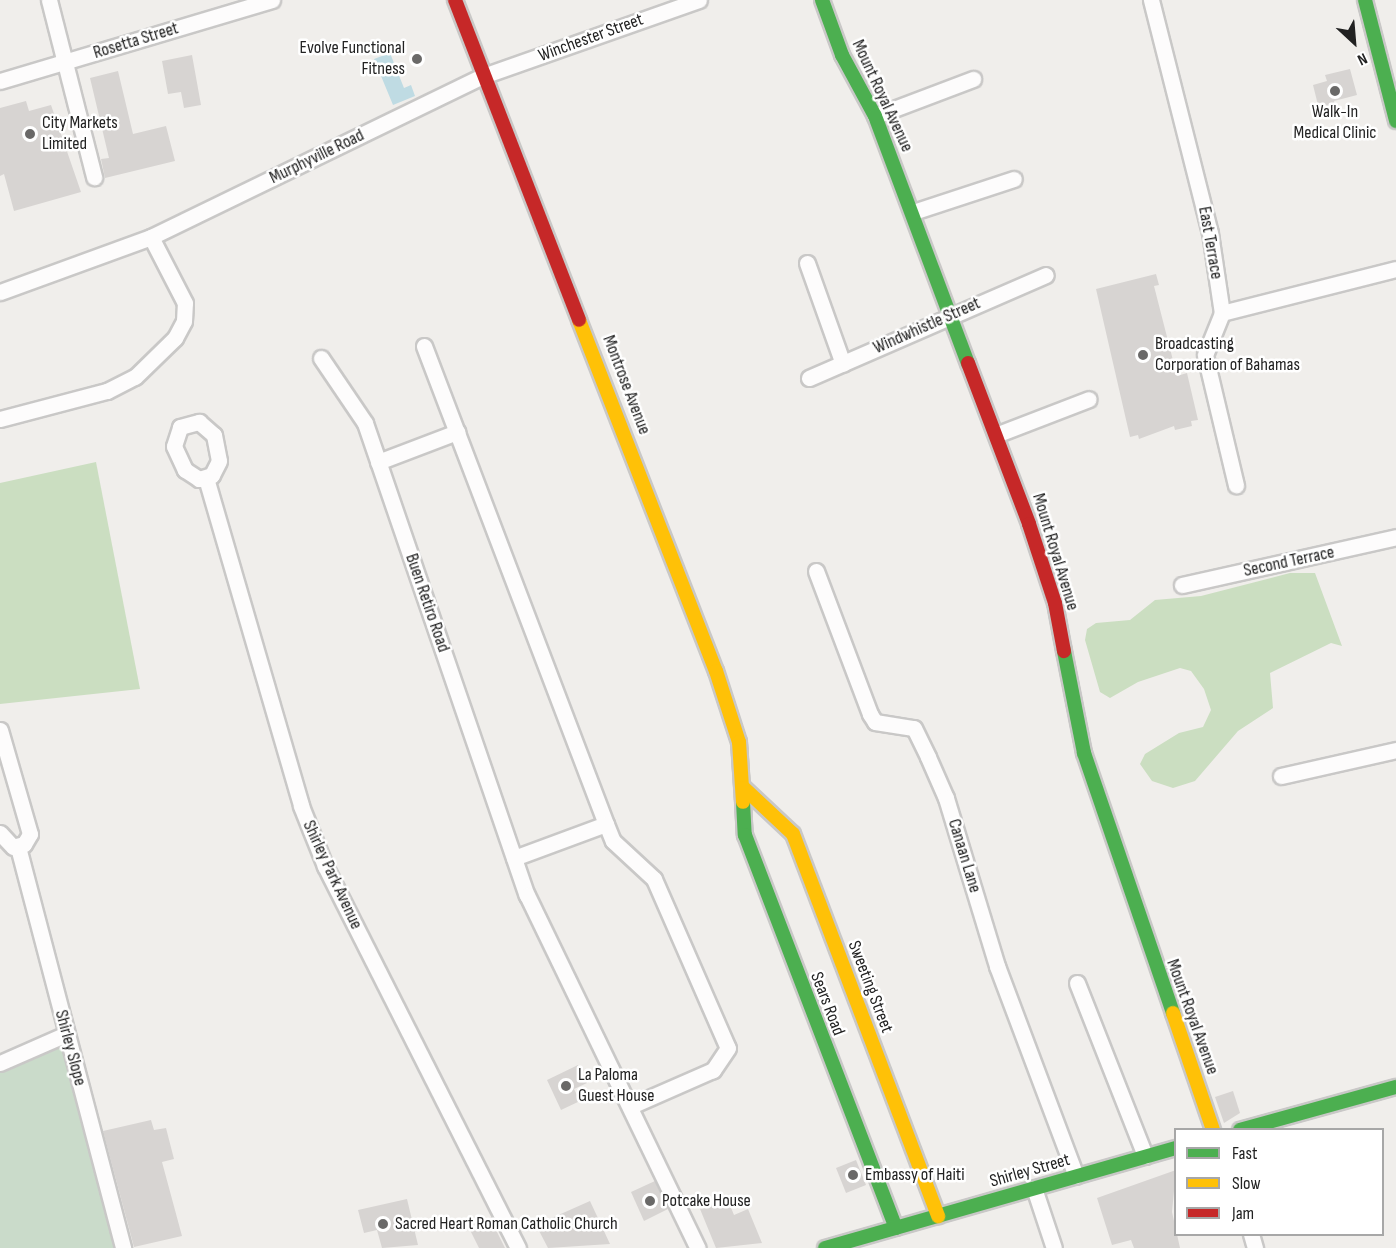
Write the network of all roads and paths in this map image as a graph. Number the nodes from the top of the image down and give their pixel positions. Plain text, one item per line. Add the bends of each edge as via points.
1 (49, 0) edge
2 (272, 0) edge
3 (455, 0) edge
4 (699, 0) edge
5 (822, 0) edge
6 (1151, 0) edge
7 (1365, 0) edge
8 (234, 6) edge
9 (63, 62) junction
10 (483, 76) junction
11 (973, 79) dead end
12 (0, 81) edge
13 (875, 116) junction
14 (1396, 121) edge
15 (94, 177) dead end
16 (1014, 179) dead end
17 (913, 212) junction
18 (152, 237) junction
19 (807, 263) dead end
20 (1396, 269) edge
21 (1046, 275) dead end
22 (0, 292) edge
23 (950, 313) junction
24 (1222, 313) junction
25 (424, 346) dead end
26 (321, 358) dead end
27 (843, 364) junction
28 (809, 378) dead end
29 (1089, 399) dead end
30 (0, 419) edge
31 (457, 432) junction
32 (998, 434) junction
33 (378, 462) junction
34 (206, 478) dead end
35 (1236, 485) dead end
36 (1396, 537) edge
37 (816, 572) dead end
38 (1182, 585) dead end
39 (0, 730) edge
40 (1396, 750) edge
41 (1281, 776) dead end
42 (744, 788) junction
43 (606, 824) junction
44 (0, 833) edge
45 (18, 847) junction
46 (514, 858) junction
47 (1077, 983) dead end
48 (66, 1034) junction
49 (0, 1063) edge
50 (1396, 1087) edge
51 (631, 1106) junction
52 (1212, 1128) edge
53 (1247, 1128) edge
54 (1174, 1149) edge
55 (1145, 1156) junction
56 (1076, 1176) junction
57 (1034, 1188) junction
58 (938, 1216) junction
59 (896, 1228) junction
60 (123, 1248) edge
61 (518, 1248) edge
62 (698, 1248) edge
63 (825, 1248) edge
64 (1054, 1248) edge

1 - 9 street
2 - 8 street, Rosetta Street
3 - 10 main road, Montrose Avenue
4 - 10 street, Winchester Street
5 - 13 main road, Mount Royal Avenue via 842,55
6 - 24 street, East Terrace via 1205,214
7 - 14 main road
8 - 9 street, Rosetta Street
9 - 12 street, Rosetta Street
9 - 15 street
10 - 18 street, Murphyville Road
10 - 42 main road, Montrose Avenue via 716,671 739,742
11 - 13 street
13 - 17 main road, Mount Royal Avenue
16 - 17 street
17 - 23 main road, Mount Royal Avenue
18 - 22 street, Murphyville Road
18 - 30 street via 185,303 184,321 175,338 135,377 107,391
19 - 27 street
20 - 24 street
21 - 23 street, Windwhistle Street
23 - 27 street, Windwhistle Street
23 - 32 main road, Mount Royal Avenue
24 - 35 street via 1204,355
25 - 31 street
26 - 33 street, Buen Retiro Road via 365,423
27 - 28 street, Windwhistle Street
29 - 32 street
31 - 33 street
31 - 43 street
32 - 52 main road, Mount Royal Avenue via 1055,603 1084,753
33 - 46 street, Buen Retiro Road
34 - 61 street, Shirley Park Avenue via 301,806 325,867
36 - 38 street, Second Terrace
37 - 56 street, Canaan Lane via 870,714 875,722 914,728 946,798 997,966
39 - 45 street via 30,834
40 - 41 street
42 - 58 main road, Sweeting Street via 757,805 793,834
42 - 59 main road, Sears Road via 745,835
43 - 46 street
43 - 51 street via 613,841 654,879 728,1048 713,1070
44 - 45 street via 8,846
45 - 48 street, Shirley Slope
46 - 51 street, Buen Retiro Road via 526,895
47 - 55 street
48 - 49 street
48 - 60 street, Shirley Slope
50 - 53 main road
51 - 62 street, Buen Retiro Road
54 - 55 main road, Shirley Street
55 - 56 main road, Shirley Street
56 - 57 main road, Shirley Street
57 - 58 main road, Shirley Street
57 - 64 street
58 - 59 main road, Shirley Street
59 - 63 main road, Shirley Street

